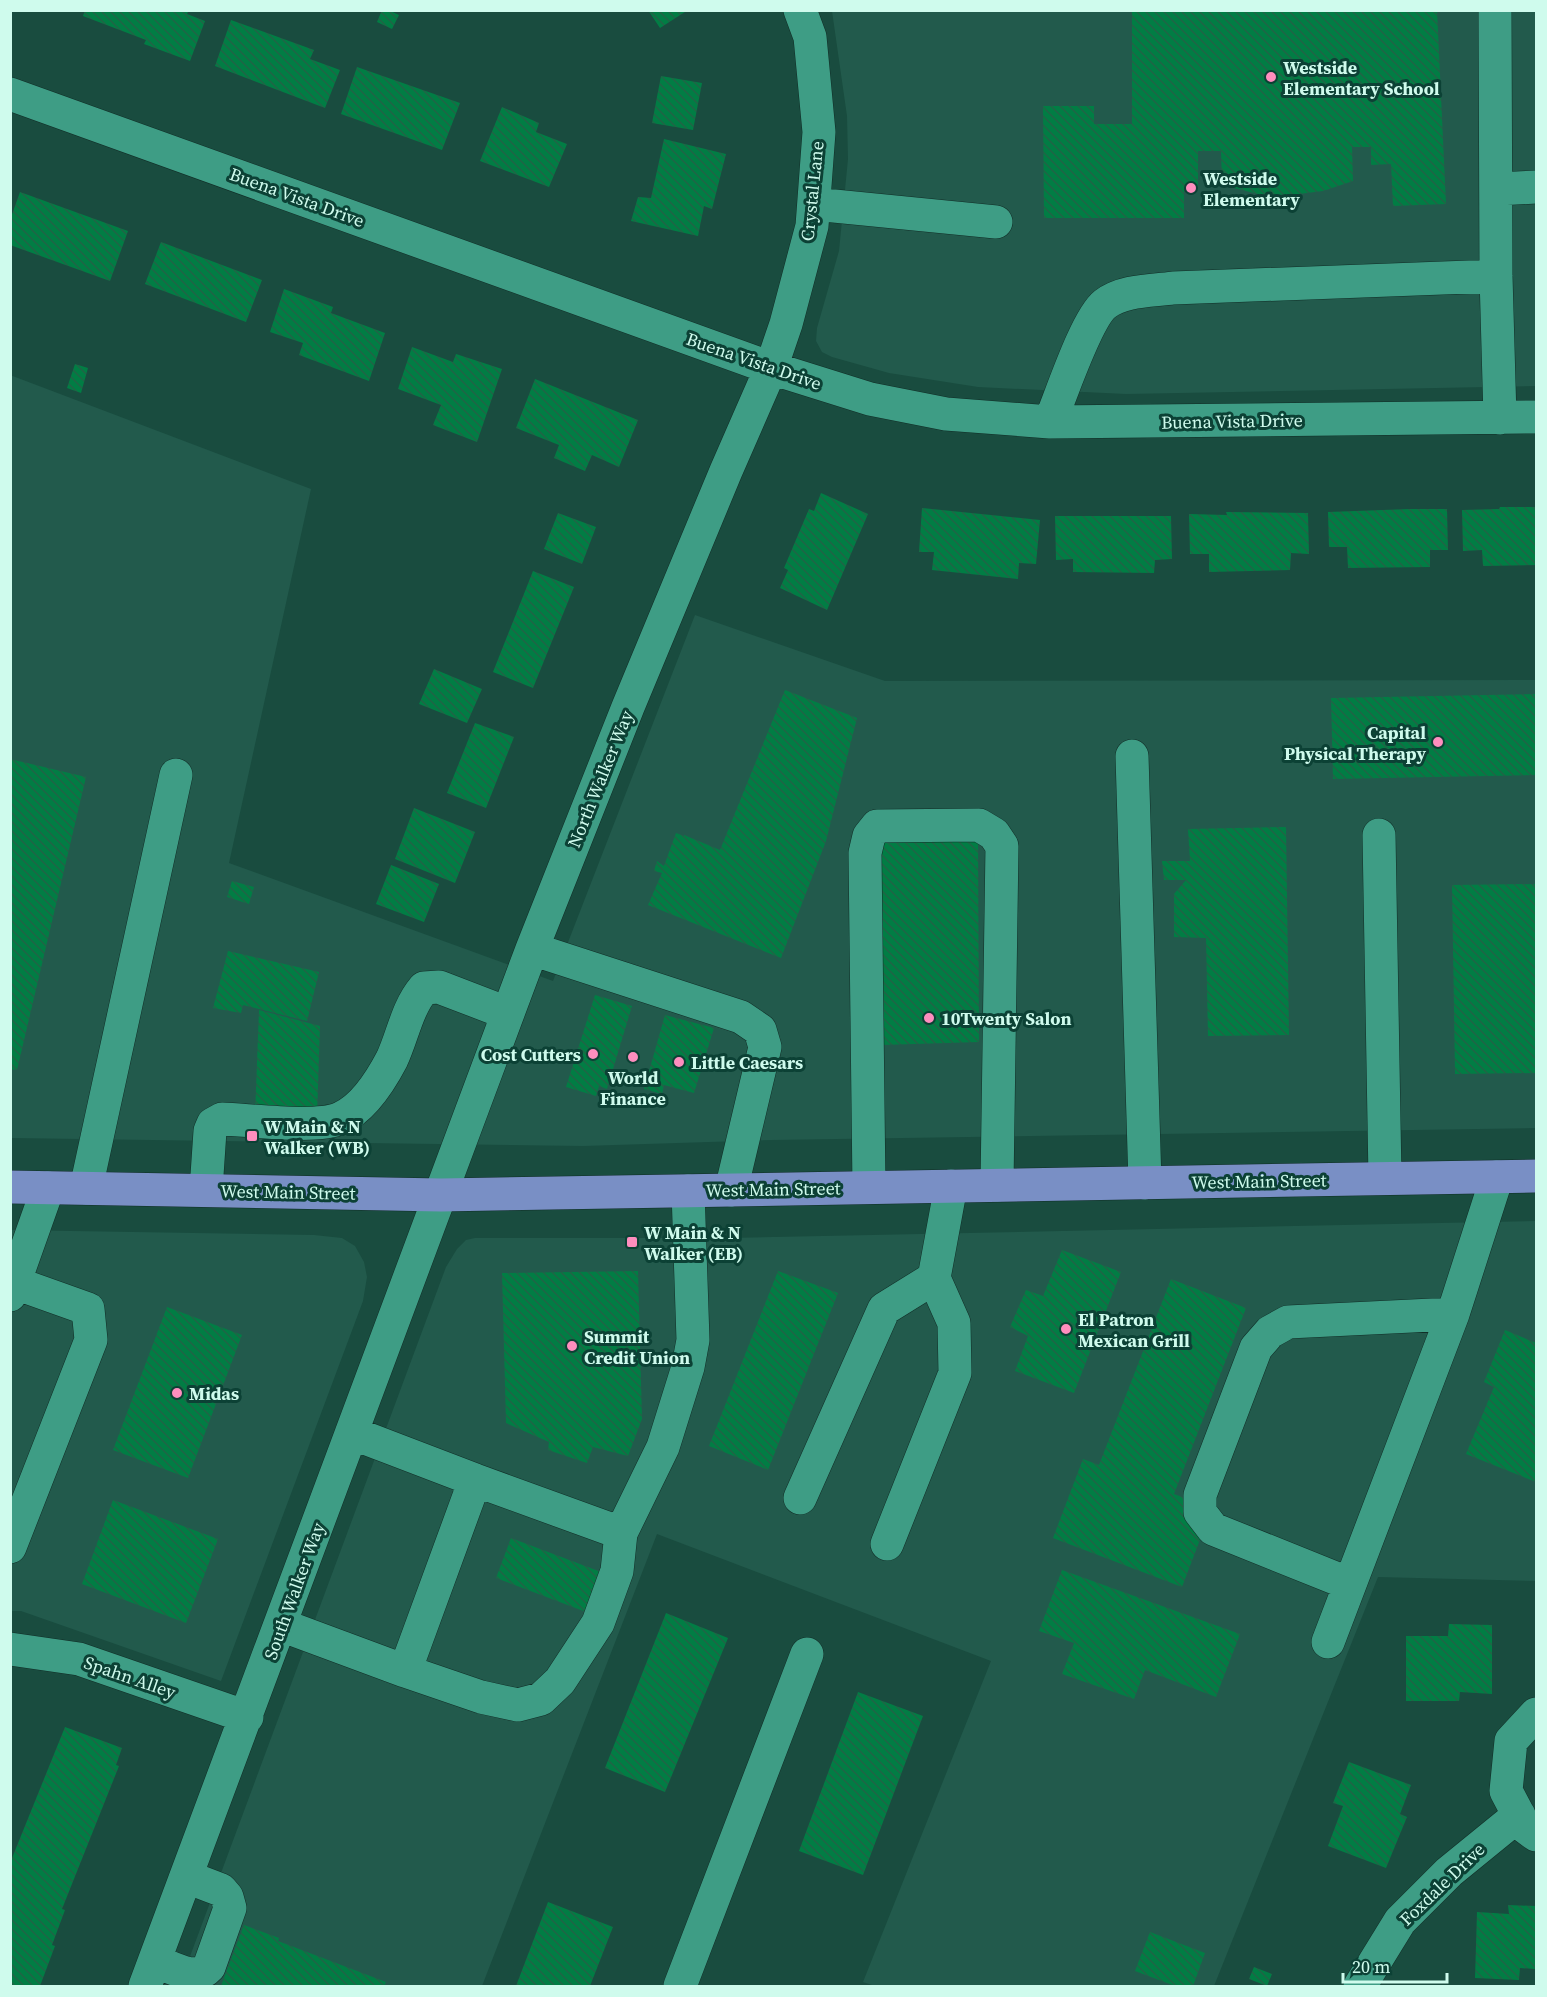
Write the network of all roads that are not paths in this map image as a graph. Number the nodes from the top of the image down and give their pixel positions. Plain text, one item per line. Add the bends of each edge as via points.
1 (800, 10) edge
2 (1495, 10) edge
3 (10, 94) edge
4 (1536, 187) edge
5 (1497, 189) junction
6 (814, 204) junction
7 (996, 222) dead end
8 (1496, 276) junction
9 (771, 368) junction
10 (1536, 417) edge
11 (1500, 418) junction
12 (1050, 422) junction
13 (1132, 756) dead end
14 (176, 775) dead end
15 (1379, 835) dead end
16 (532, 949) junction
17 (507, 1013) junction
18 (1536, 1176) edge
19 (1497, 1177) junction
20 (1384, 1179) junction
21 (1145, 1183) junction
22 (997, 1185) junction
23 (951, 1186) junction
24 (10, 1187) edge
25 (869, 1187) junction
26 (48, 1188) junction
27 (86, 1188) junction
28 (206, 1190) junction
29 (731, 1190) junction
30 (688, 1191) junction
31 (441, 1195) junction
32 (934, 1278) junction
33 (13, 1289) edge
34 (1453, 1314) junction
35 (352, 1433) junction
36 (476, 1480) junction
37 (800, 1498) dead end
38 (621, 1533) junction
39 (887, 1544) dead end
40 (10, 1547) edge
41 (1350, 1584) junction
42 (281, 1625) junction
43 (1328, 1642) dead end
44 (10, 1649) edge
45 (807, 1654) dead end
46 (405, 1671) junction
47 (1536, 1714) edge
48 (247, 1717) junction
49 (1528, 1825) edge
50 (187, 1877) junction
51 (150, 1974) edge
52 (680, 1986) edge
53 (1360, 1986) edge

1 - 6 street, Crystal Lane via 810,37 819,132
2 - 5 street
3 - 9 street, Buena Vista Drive
4 - 5 street
5 - 8 street
6 - 7 street
6 - 9 street, Crystal Lane via 812,226
8 - 11 street
8 - 12 street via 1173,288 1125,294 1105,304 1090,322
9 - 12 street, Buena Vista Drive via 870,399 946,414
9 - 16 street, North Walker Way via 632,696
10 - 11 street, Buena Vista Drive
11 - 12 street, Buena Vista Drive
13 - 21 street
14 - 27 street
15 - 20 street
16 - 17 street, North Walker Way
16 - 29 street via 741,1017 760,1030 765,1047
17 - 28 street via 439,987 424,988 414,1000 392,1059 376,1086 343,1117 322,1124 222,1119 213,1124
17 - 31 street, North Walker Way
18 - 19 main road, West Main Street
19 - 20 main road, West Main Street
19 - 34 street
20 - 21 main road, West Main Street
21 - 22 main road, West Main Street
22 - 23 main road, West Main Street
22 - 25 street via 1002,846 979,825 877,826 869,836 865,853
23 - 25 main road, West Main Street
23 - 32 street
24 - 26 main road, West Main Street
25 - 29 main road, West Main Street
26 - 27 main road, West Main Street
26 - 33 street
27 - 28 main road, West Main Street
28 - 31 main road, West Main Street
29 - 30 main road, West Main Street
30 - 31 main road, West Main Street
30 - 38 street via 693,1340 688,1367 663,1447
31 - 35 street, South Walker Way
32 - 37 street via 884,1310
32 - 39 street via 954,1323 956,1373
33 - 40 street via 88,1309 91,1341
34 - 41 street
34 - 41 street via 1288,1322 1269,1332 1256,1348 1200,1494 1200,1512 1213,1528
35 - 36 street
35 - 42 street, South Walker Way
36 - 38 street
36 - 46 street
38 - 46 street via 617,1571 597,1623 560,1681 541,1699 518,1705
41 - 43 street
42 - 46 street
42 - 48 street, South Walker Way
44 - 48 street, Spahn Alley via 79,1659
45 - 52 street
47 - 49 street via 1511,1741 1506,1791
48 - 50 street, South Walker Way
49 - 53 street, Foxdale Drive via 1449,1872 1400,1921
50 - 51 street, South Walker Way
50 - 51 street via 221,1890 230,1908 209,1967 204,1974

